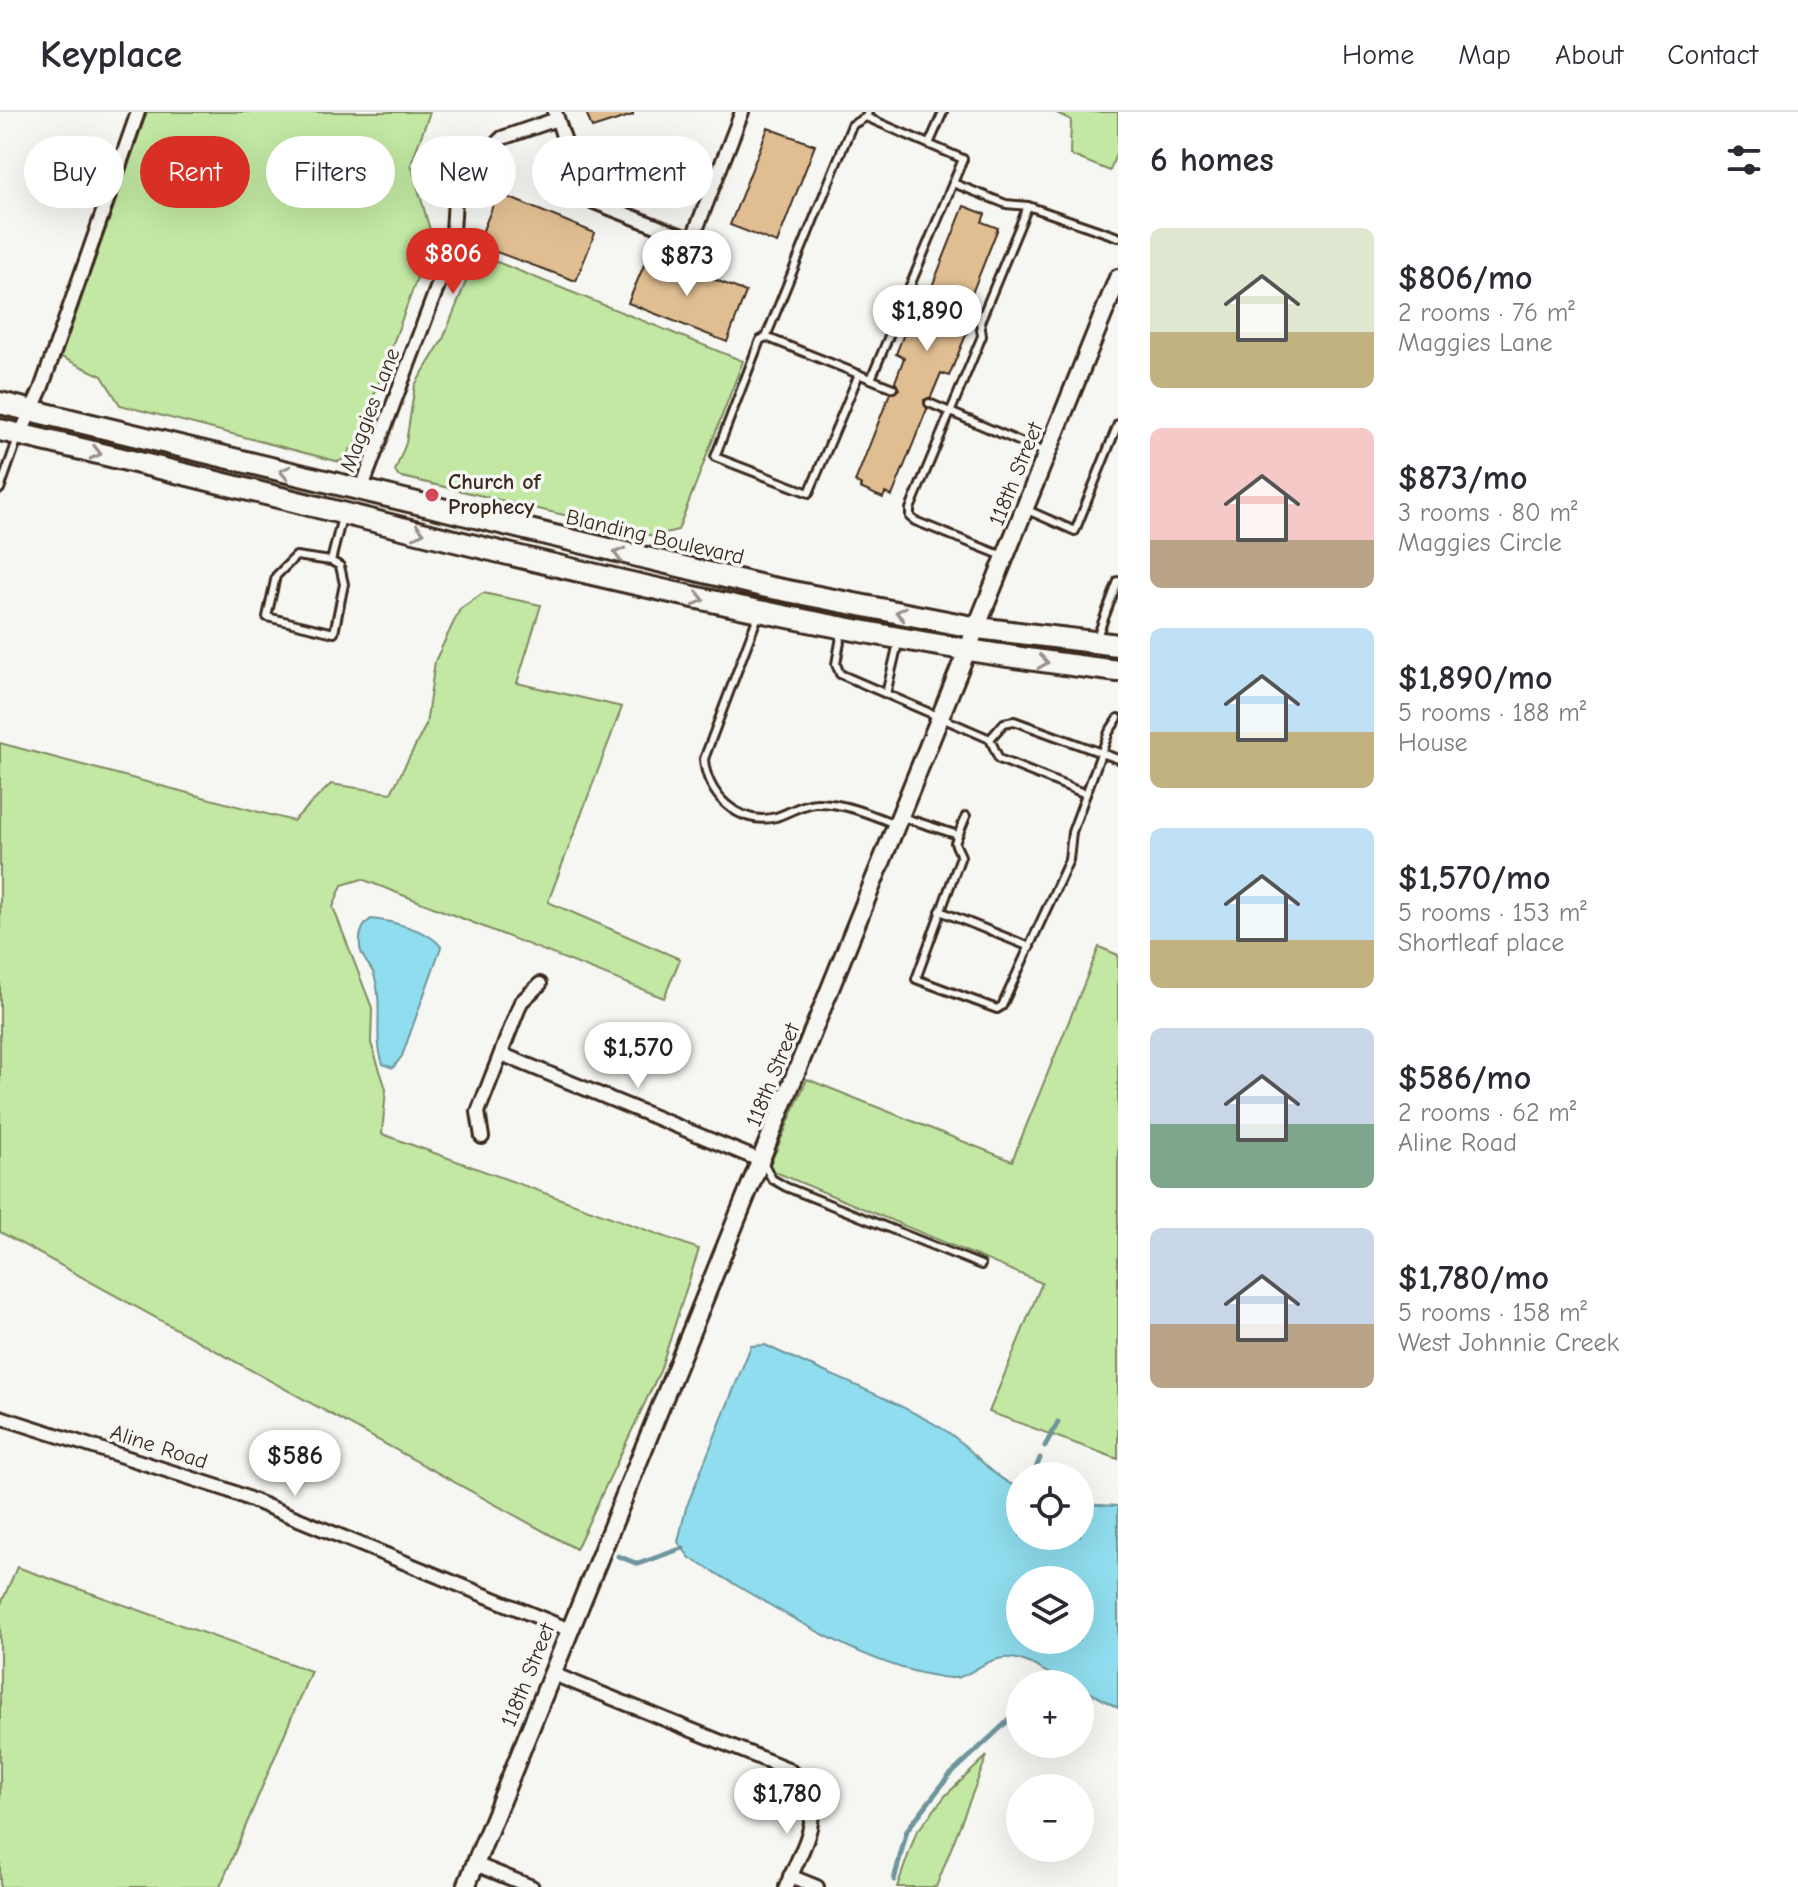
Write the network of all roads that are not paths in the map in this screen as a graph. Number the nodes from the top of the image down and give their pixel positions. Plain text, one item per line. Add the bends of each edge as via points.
1 (138, 112) edge
2 (742, 112) edge
3 (943, 112) edge
4 (556, 115) edge
5 (867, 115) edge
6 (929, 144) junction
7 (953, 183) junction
8 (1028, 206) junction
9 (1118, 237) edge
10 (1118, 278) edge
11 (766, 337) junction
12 (859, 374) junction
13 (871, 379) junction
14 (893, 388) dead end
15 (0, 403) edge
16 (929, 403) dead end
17 (32, 411) junction
18 (952, 412) junction
19 (1118, 424) edge
20 (10, 432) edge
21 (1047, 454) junction
22 (0, 489) edge
23 (361, 490) junction
24 (279, 498) junction
25 (423, 505) junction
26 (1025, 509) junction
27 (343, 514) junction
28 (1006, 557) junction
29 (331, 561) junction
30 (658, 563) junction
31 (1118, 581) edge
32 (653, 588) junction
33 (759, 613) junction
34 (978, 628) junction
35 (842, 629) junction
36 (899, 639) junction
37 (1096, 643) junction
38 (1118, 645) edge
39 (969, 651) junction
40 (1118, 671) edge
41 (886, 694) junction
42 (942, 718) junction
43 (1118, 718) edge
44 (990, 739) junction
45 (1101, 753) junction
46 (1118, 759) edge
47 (1086, 794) junction
48 (966, 816) dead end
49 (900, 821) junction
50 (958, 835) junction
51 (940, 911) junction
52 (1030, 947) junction
53 (540, 984) dead end
54 (501, 1054) junction
55 (482, 1137) dead end
56 (762, 1161) junction
57 (981, 1265) dead end
58 (0, 1417) edge
59 (570, 1630) junction
60 (553, 1674) junction
61 (475, 1864) junction
62 (788, 1882) edge
63 (466, 1887) edge
64 (532, 1887) edge
65 (817, 1887) edge

1 - 17 street
2 - 4 street via 692,240 584,198
3 - 6 lane
4 - 23 street, Maggies Lane via 502,138 482,157 455,199 452,248
5 - 6 lane
5 - 11 lane via 852,125
6 - 7 lane via 963,159
7 - 8 lane via 1006,204
7 - 13 lane
8 - 9 lane
8 - 18 lane via 980,322 982,336
10 - 21 street, 118th Street
11 - 12 lane
11 - 12 lane via 760,340 715,457 809,493
12 - 13 lane
13 - 14 lane
15 - 17 main road, Blanding Boulevard
16 - 18 lane
17 - 20 street
23 -> 17 main road, Blanding Boulevard
18 - 21 lane
18 - 28 lane via 910,517
19 - 26 lane via 1075,531
20 - 22 lane
20 -> 24 main road
21 - 26 street, 118th Street
23 - 24 main road via 333,499
23 - 25 main road, Blanding Boulevard
24 - 27 main road
25 - 27 main road via 368,505
30 -> 25 main road, Blanding Boulevard
26 - 28 street, 118th Street
27 - 29 lane
27 -> 32 main road
28 - 34 street, 118th Street
29 - 29 lane via 311,555 288,561 276,576 267,617 334,633 344,584 340,566
30 - 32 street
34 -> 30 main road, Blanding Boulevard
31 - 37 lane
32 -> 33 main road
33 - 35 main road
33 - 49 lane via 704,759 713,793 751,817 773,818 812,803 834,803
34 - 37 main road, Blanding Boulevard
34 - 39 street, 118th Street
35 - 36 main road
35 - 41 lane via 836,669
36 - 39 main road
36 - 41 lane
37 - 38 main road, Blanding Boulevard
39 -> 40 main road
39 - 42 street, 118th Street
41 - 42 lane
42 - 44 lane
42 - 49 street, 118th Street
43 - 45 lane
44 - 45 lane via 1004,723 1014,721
44 - 47 lane via 999,759
45 - 46 lane
45 - 47 lane
47 - 52 lane via 1072,832 1069,860
48 - 50 lane
49 - 50 lane
49 - 56 street, 118th Street
50 - 51 lane via 955,843 961,856
51 - 52 lane
51 - 52 lane via 916,971 923,984 997,1009
53 - 54 street via 521,1002
54 - 55 street via 478,1112
54 - 56 street
56 - 57 lane via 772,1179 786,1187
56 - 59 street, 118th Street
58 - 59 street, Aline Road via 225,1489
59 - 60 street, 118th Street
60 - 61 street, 118th Street
60 - 62 street via 788,1769 804,1783 813,1802 810,1828
61 - 63 street, 118th Street
61 - 64 street
62 - 65 street

